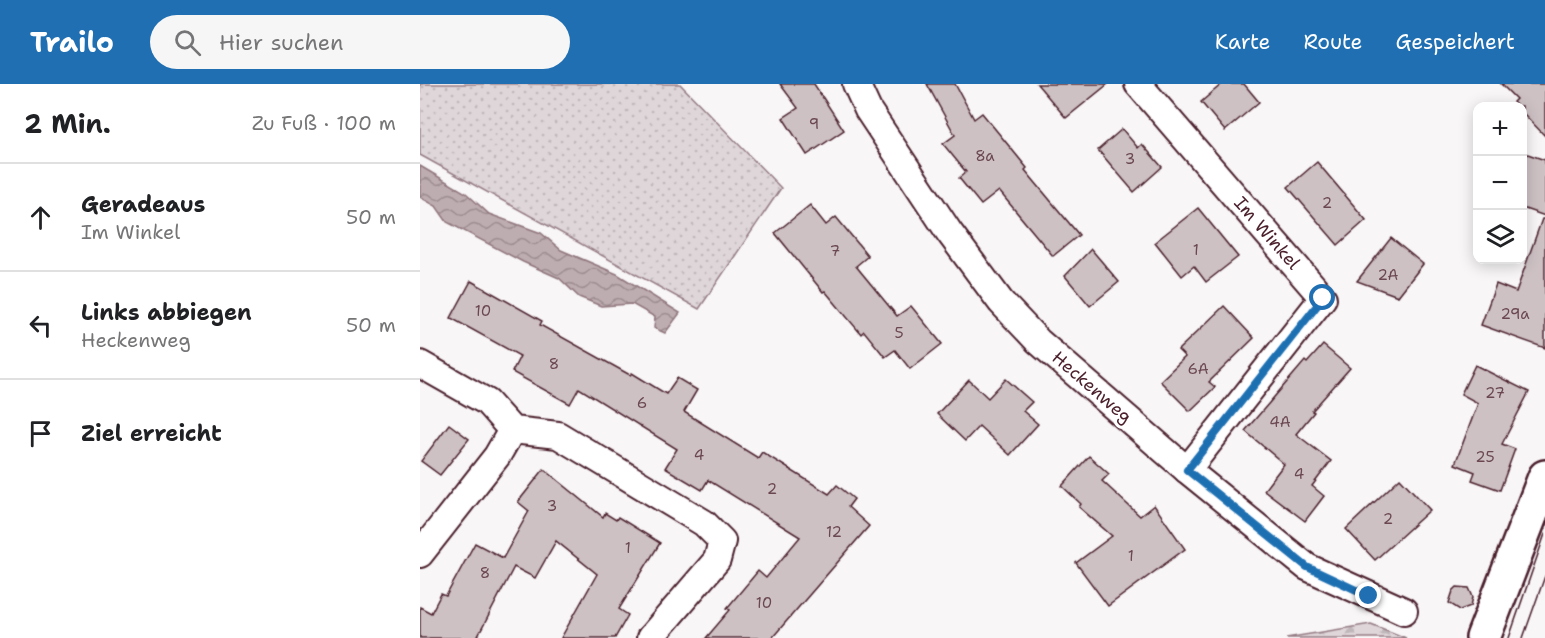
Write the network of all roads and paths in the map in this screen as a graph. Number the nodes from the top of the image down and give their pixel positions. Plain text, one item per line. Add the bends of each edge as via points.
1 (856, 84) edge
2 (1138, 84) edge
3 (420, 364) edge
4 (513, 430) junction
5 (1187, 470) junction
6 (1545, 477) edge
7 (420, 554) edge
8 (1404, 611) dead end
9 (650, 638) edge
10 (1483, 638) edge

1 - 5 street, Heckenweg via 868,110 949,232 1001,302 1038,341
2 - 5 street, Im Winkel via 1323,298
3 - 4 street via 487,402
4 - 7 street
4 - 9 street via 558,435 704,523 722,541 717,560
5 - 8 street, Heckenweg via 1307,567
6 - 10 street

